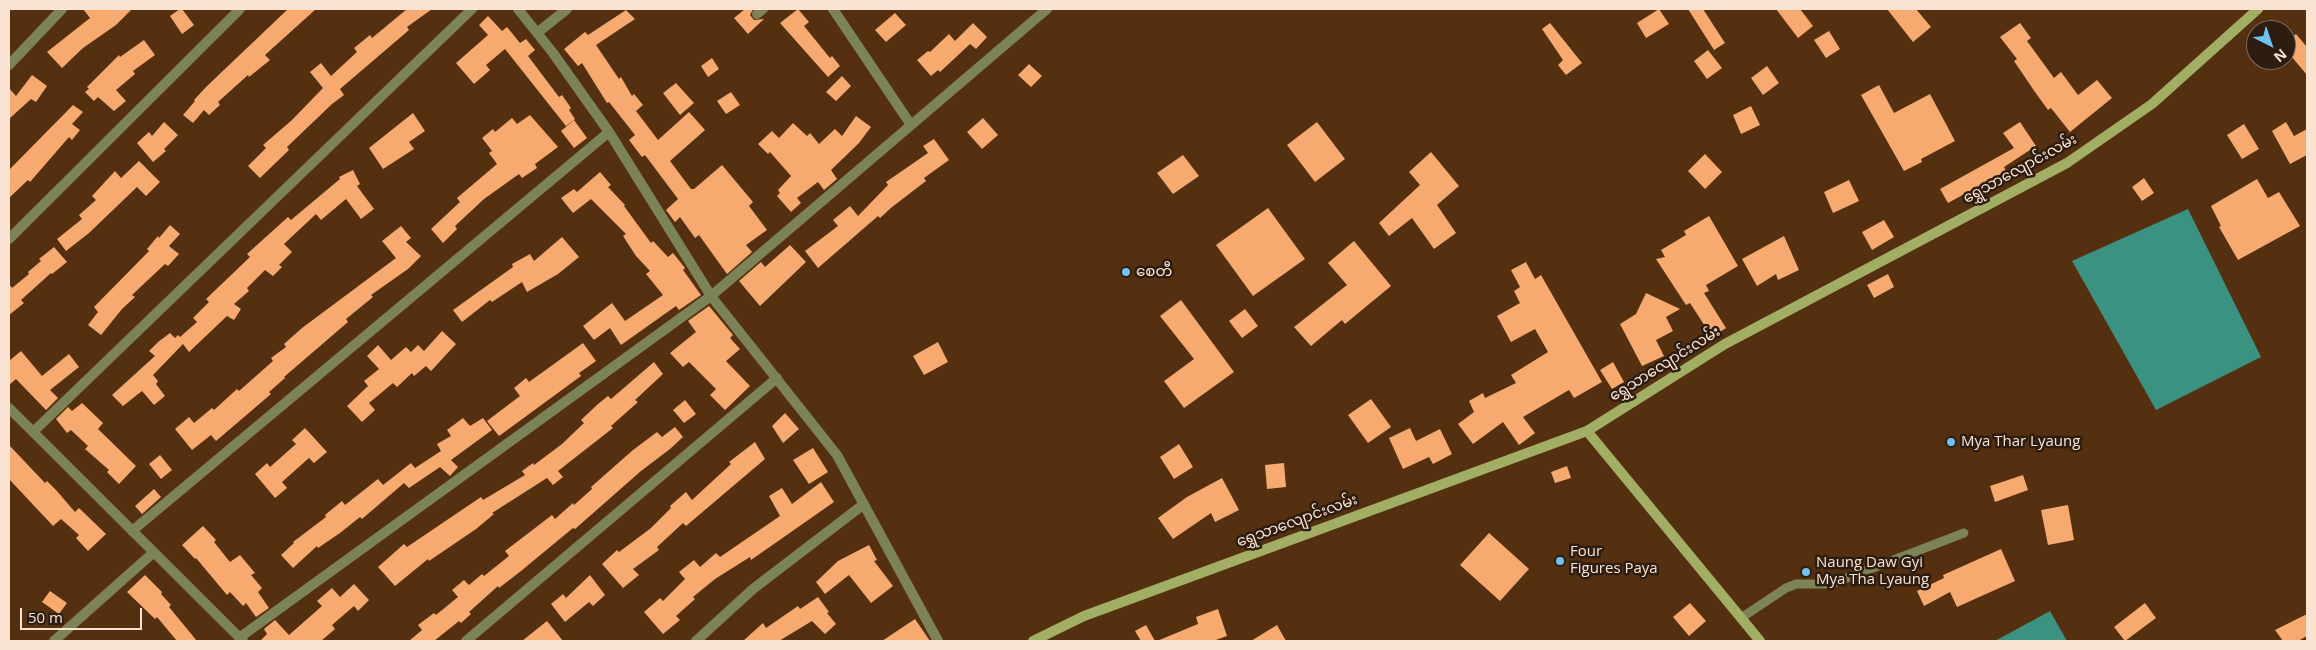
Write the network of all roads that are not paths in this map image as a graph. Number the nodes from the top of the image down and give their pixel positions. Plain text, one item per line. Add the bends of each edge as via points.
1 (62, 9) edge
2 (240, 9) edge
3 (472, 9) edge
4 (518, 9) edge
5 (567, 9) edge
6 (833, 9) edge
7 (1047, 9) edge
8 (2258, 9) edge
9 (537, 33) junction
10 (9, 65) edge
11 (911, 125) junction
12 (609, 132) junction
13 (9, 239) edge
14 (711, 296) junction
15 (777, 378) junction
16 (9, 408) edge
17 (1587, 431) junction
18 (33, 432) junction
19 (864, 504) junction
20 (132, 531) junction
21 (1964, 533) dead end
22 (154, 552) junction
23 (1741, 618) junction
24 (241, 639) edge
25 (54, 641) edge
26 (466, 641) edge
27 (696, 641) edge
28 (938, 641) edge
29 (1033, 641) edge
30 (1760, 641) edge

1 - 10 street
2 - 13 street
3 - 18 street
4 - 9 street
5 - 9 street
6 - 11 street
7 - 11 street
8 - 17 street, ရွှေသာလျောင်းလမ်း via 2152,104 2067,163 1725,344
9 - 12 street
11 - 14 street
12 - 14 street
12 - 20 street
14 - 15 street
14 - 24 street
15 - 19 street via 837,455
15 - 26 street
16 - 18 street
17 - 23 street
17 - 29 street, ရွှေသာလျောင်းလမ်း via 1084,616
18 - 20 street
19 - 27 street via 752,589
19 - 28 street
20 - 22 street
21 - 23 lane via 1832,584 1796,584
22 - 24 street
22 - 25 street
23 - 30 street

